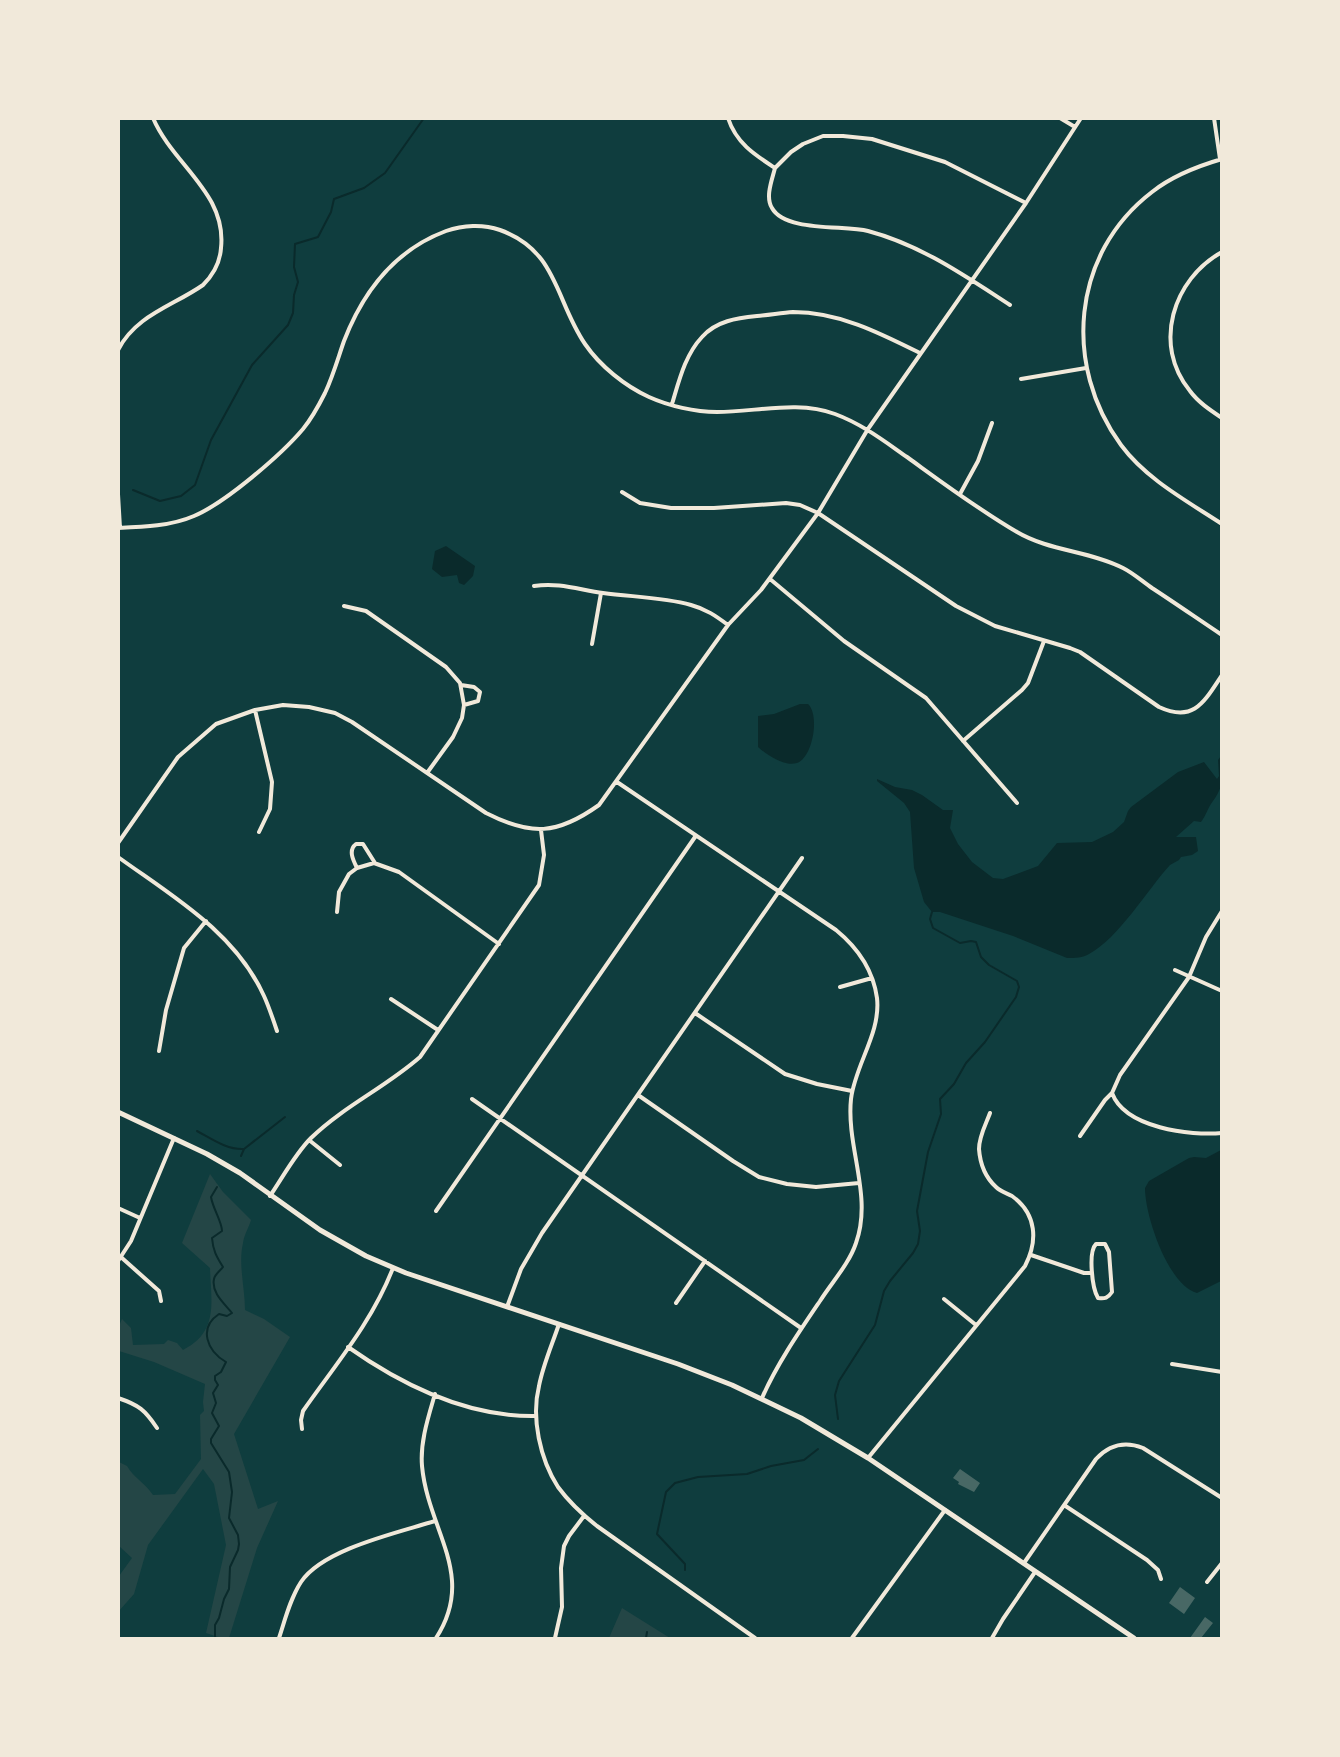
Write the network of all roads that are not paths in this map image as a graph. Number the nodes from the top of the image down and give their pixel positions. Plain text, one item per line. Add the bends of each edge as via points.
1 (153, 118) edge
2 (728, 118) edge
3 (1060, 118) edge
4 (1081, 118) edge
5 (1214, 118) edge
6 (1075, 127) junction
7 (1221, 159) edge
8 (775, 168) junction
9 (1026, 203) junction
10 (1221, 252) edge
11 (972, 280) junction
12 (1010, 305) dead end
13 (118, 350) edge
14 (920, 353) junction
15 (1086, 368) junction
16 (1021, 379) dead end
17 (672, 404) junction
18 (1221, 418) edge
19 (992, 423) dead end
20 (868, 429) junction
21 (622, 492) dead end
22 (118, 494) edge
23 (960, 494) junction
24 (818, 513) junction
25 (1221, 524) edge
26 (119, 528) edge
27 (770, 579) junction
28 (534, 586) dead end
29 (601, 593) junction
30 (344, 606) dead end
31 (728, 625) junction
32 (1221, 635) edge
33 (1044, 641) junction
34 (592, 644) dead end
35 (1221, 675) edge
36 (461, 685) junction
37 (464, 705) junction
38 (255, 710) junction
39 (963, 741) junction
40 (427, 773) junction
41 (616, 782) junction
42 (1017, 803) dead end
43 (542, 830) junction
44 (259, 832) dead end
45 (695, 837) junction
46 (118, 843) edge
47 (118, 857) edge
48 (802, 858) dead end
49 (376, 863) junction
50 (357, 868) junction
51 (778, 892) junction
52 (1221, 911) edge
53 (337, 912) dead end
54 (206, 921) junction
55 (499, 944) junction
56 (1175, 970) dead end
57 (1189, 977) junction
58 (872, 978) junction
59 (840, 987) dead end
60 (1221, 991) edge
61 (391, 999) dead end
62 (695, 1013) junction
63 (438, 1030) junction
64 (277, 1031) dead end
65 (159, 1052) dead end
66 (852, 1091) junction
67 (1112, 1093) junction
68 (638, 1095) junction
69 (471, 1099) dead end
70 (118, 1112) edge
71 (990, 1113) dead end
72 (500, 1119) junction
73 (1221, 1133) edge
74 (1080, 1136) dead end
75 (174, 1137) junction
76 (309, 1140) junction
77 (340, 1165) dead end
78 (582, 1176) junction
79 (860, 1183) junction
80 (270, 1196) junction
81 (118, 1208) edge
82 (436, 1211) dead end
83 (140, 1218) junction
84 (1031, 1255) junction
85 (120, 1260) edge
86 (705, 1261) junction
87 (393, 1268) junction
88 (1092, 1273) junction
89 (944, 1299) dead end
90 (161, 1301) dead end
91 (676, 1303) dead end
92 (507, 1307) junction
93 (559, 1324) junction
94 (976, 1325) junction
95 (801, 1328) junction
96 (348, 1347) junction
97 (1172, 1364) dead end
98 (1221, 1372) edge
99 (435, 1394) junction
100 (118, 1398) edge
101 (762, 1398) junction
102 (536, 1416) junction
103 (157, 1428) dead end
104 (302, 1429) dead end
105 (868, 1458) junction
106 (1221, 1497) edge
107 (1064, 1505) junction
108 (945, 1510) junction
109 (584, 1516) junction
110 (435, 1521) junction
111 (1221, 1563) edge
112 (1024, 1564) junction
113 (1035, 1572) junction
114 (1161, 1578) dead end
115 (1207, 1582) dead end
116 (279, 1638) edge
117 (436, 1638) edge
118 (555, 1638) edge
119 (755, 1638) edge
120 (852, 1638) edge
121 (992, 1638) edge
122 (1134, 1638) edge

1 - 13 street via 168,146 214,203 222,230 220,256 203,285 145,318 128,333
2 - 8 street via 748,150
3 - 6 street
4 - 6 street
5 - 7 street
6 - 9 street
7 - 15 street via 1181,174 1152,191 1110,239 1091,281 1083,317
8 - 9 street via 803,144 823,136 872,139 945,162
8 - 11 street via 769,192 772,208 784,219 867,231 932,255
9 - 11 street
10 - 18 street via 1188,279 1170,330 1178,372 1189,391
11 - 12 street
11 - 14 street
14 - 17 street via 877,331 819,315 792,312 737,319 702,336 688,359
14 - 20 street
15 - 16 street
15 - 25 street via 1097,404 1123,448 1154,478
17 - 20 street via 718,412 803,407 834,413
17 - 26 street via 636,390 594,356 570,317 554,278 536,251 522,240 493,227 477,225 449,230 402,256 372,286 354,318 325,393 292,440 212,507 177,522
19 - 23 street
20 - 23 street
20 - 24 street
21 - 24 street via 640,504 671,508 786,502
22 - 26 street
23 - 32 street via 1020,534 1122,568
24 - 27 street
24 - 33 street via 956,606 995,626
27 - 31 street
27 - 39 street via 844,640 926,698
28 - 29 street via 558,584
29 - 31 street via 692,605 712,612
29 - 34 street
30 - 36 street via 366,611 446,667
31 - 41 street
33 - 35 street via 1080,652 1159,707 1178,714 1201,703
33 - 39 street via 1022,690
36 - 37 street
36 - 37 street via 480,692 478,701
37 - 40 street via 453,737
38 - 40 street via 283,705 335,713
38 - 44 street via 272,782 270,809
38 - 46 street via 216,724 178,757
39 - 42 street
40 - 43 street via 509,825
41 - 43 street via 599,805 560,826
41 - 45 street
43 - 55 street via 544,855 539,885
45 - 51 street
45 - 72 street
47 - 54 street
48 - 51 street
49 - 50 street
49 - 50 street via 363,844 357,844 351,853
49 - 55 street via 399,872
50 - 53 street via 339,892
51 - 58 street via 849,940
51 - 62 street
52 - 57 street
54 - 64 street via 245,963 264,995
54 - 65 street via 184,948 166,1010
55 - 63 street
56 - 57 street
57 - 60 street
57 - 67 street via 1120,1075
58 - 59 street
58 - 66 street via 877,999 875,1023
61 - 63 street
62 - 66 street via 785,1074
62 - 68 street
63 - 76 street via 420,1057 406,1069
66 - 79 street via 852,1128
67 - 73 street via 1128,1113 1151,1124 1182,1132
67 - 74 street
68 - 78 street
68 - 79 street via 759,1177 787,1185 816,1187
69 - 72 street
70 - 75 main road
71 - 84 street via 979,1147 983,1169 996,1188 1024,1207 1031,1218
72 - 78 street
72 - 82 street
75 - 80 main road via 240,1173
75 - 83 street
76 - 77 street
76 - 80 street
78 - 86 street
78 - 92 street via 529,1254
79 - 95 street via 862,1218 856,1243
80 - 87 main road via 336,1240
81 - 83 street
83 - 85 street
84 - 88 street
84 - 94 street
85 - 90 street via 159,1291
86 - 91 street
86 - 95 street
87 - 92 main road
87 - 96 street via 380,1299
88 - 88 street via 1092,1247 1105,1244 1112,1292 1108,1297 1098,1298
89 - 94 street
92 - 93 main road
93 - 101 main road via 703,1373
93 - 102 street via 538,1385
94 - 105 street
95 - 101 street
96 - 99 street via 389,1374
96 - 104 street via 303,1411
97 - 98 street
99 - 102 street via 492,1412
99 - 110 street via 424,1433 422,1459
100 - 103 street via 136,1404
101 - 105 main road
102 - 109 street via 548,1468 558,1487
105 - 108 main road
106 - 107 street via 1143,1448 1124,1444 1101,1454
107 - 112 street
107 - 114 street via 1147,1560
108 - 112 main road
108 - 120 street
109 - 118 street via 564,1546 562,1607
109 - 119 street
110 - 116 street via 340,1552 321,1563 300,1584
110 - 117 street via 453,1580 449,1616
111 - 115 street
112 - 113 main road
113 - 121 street
113 - 122 main road

